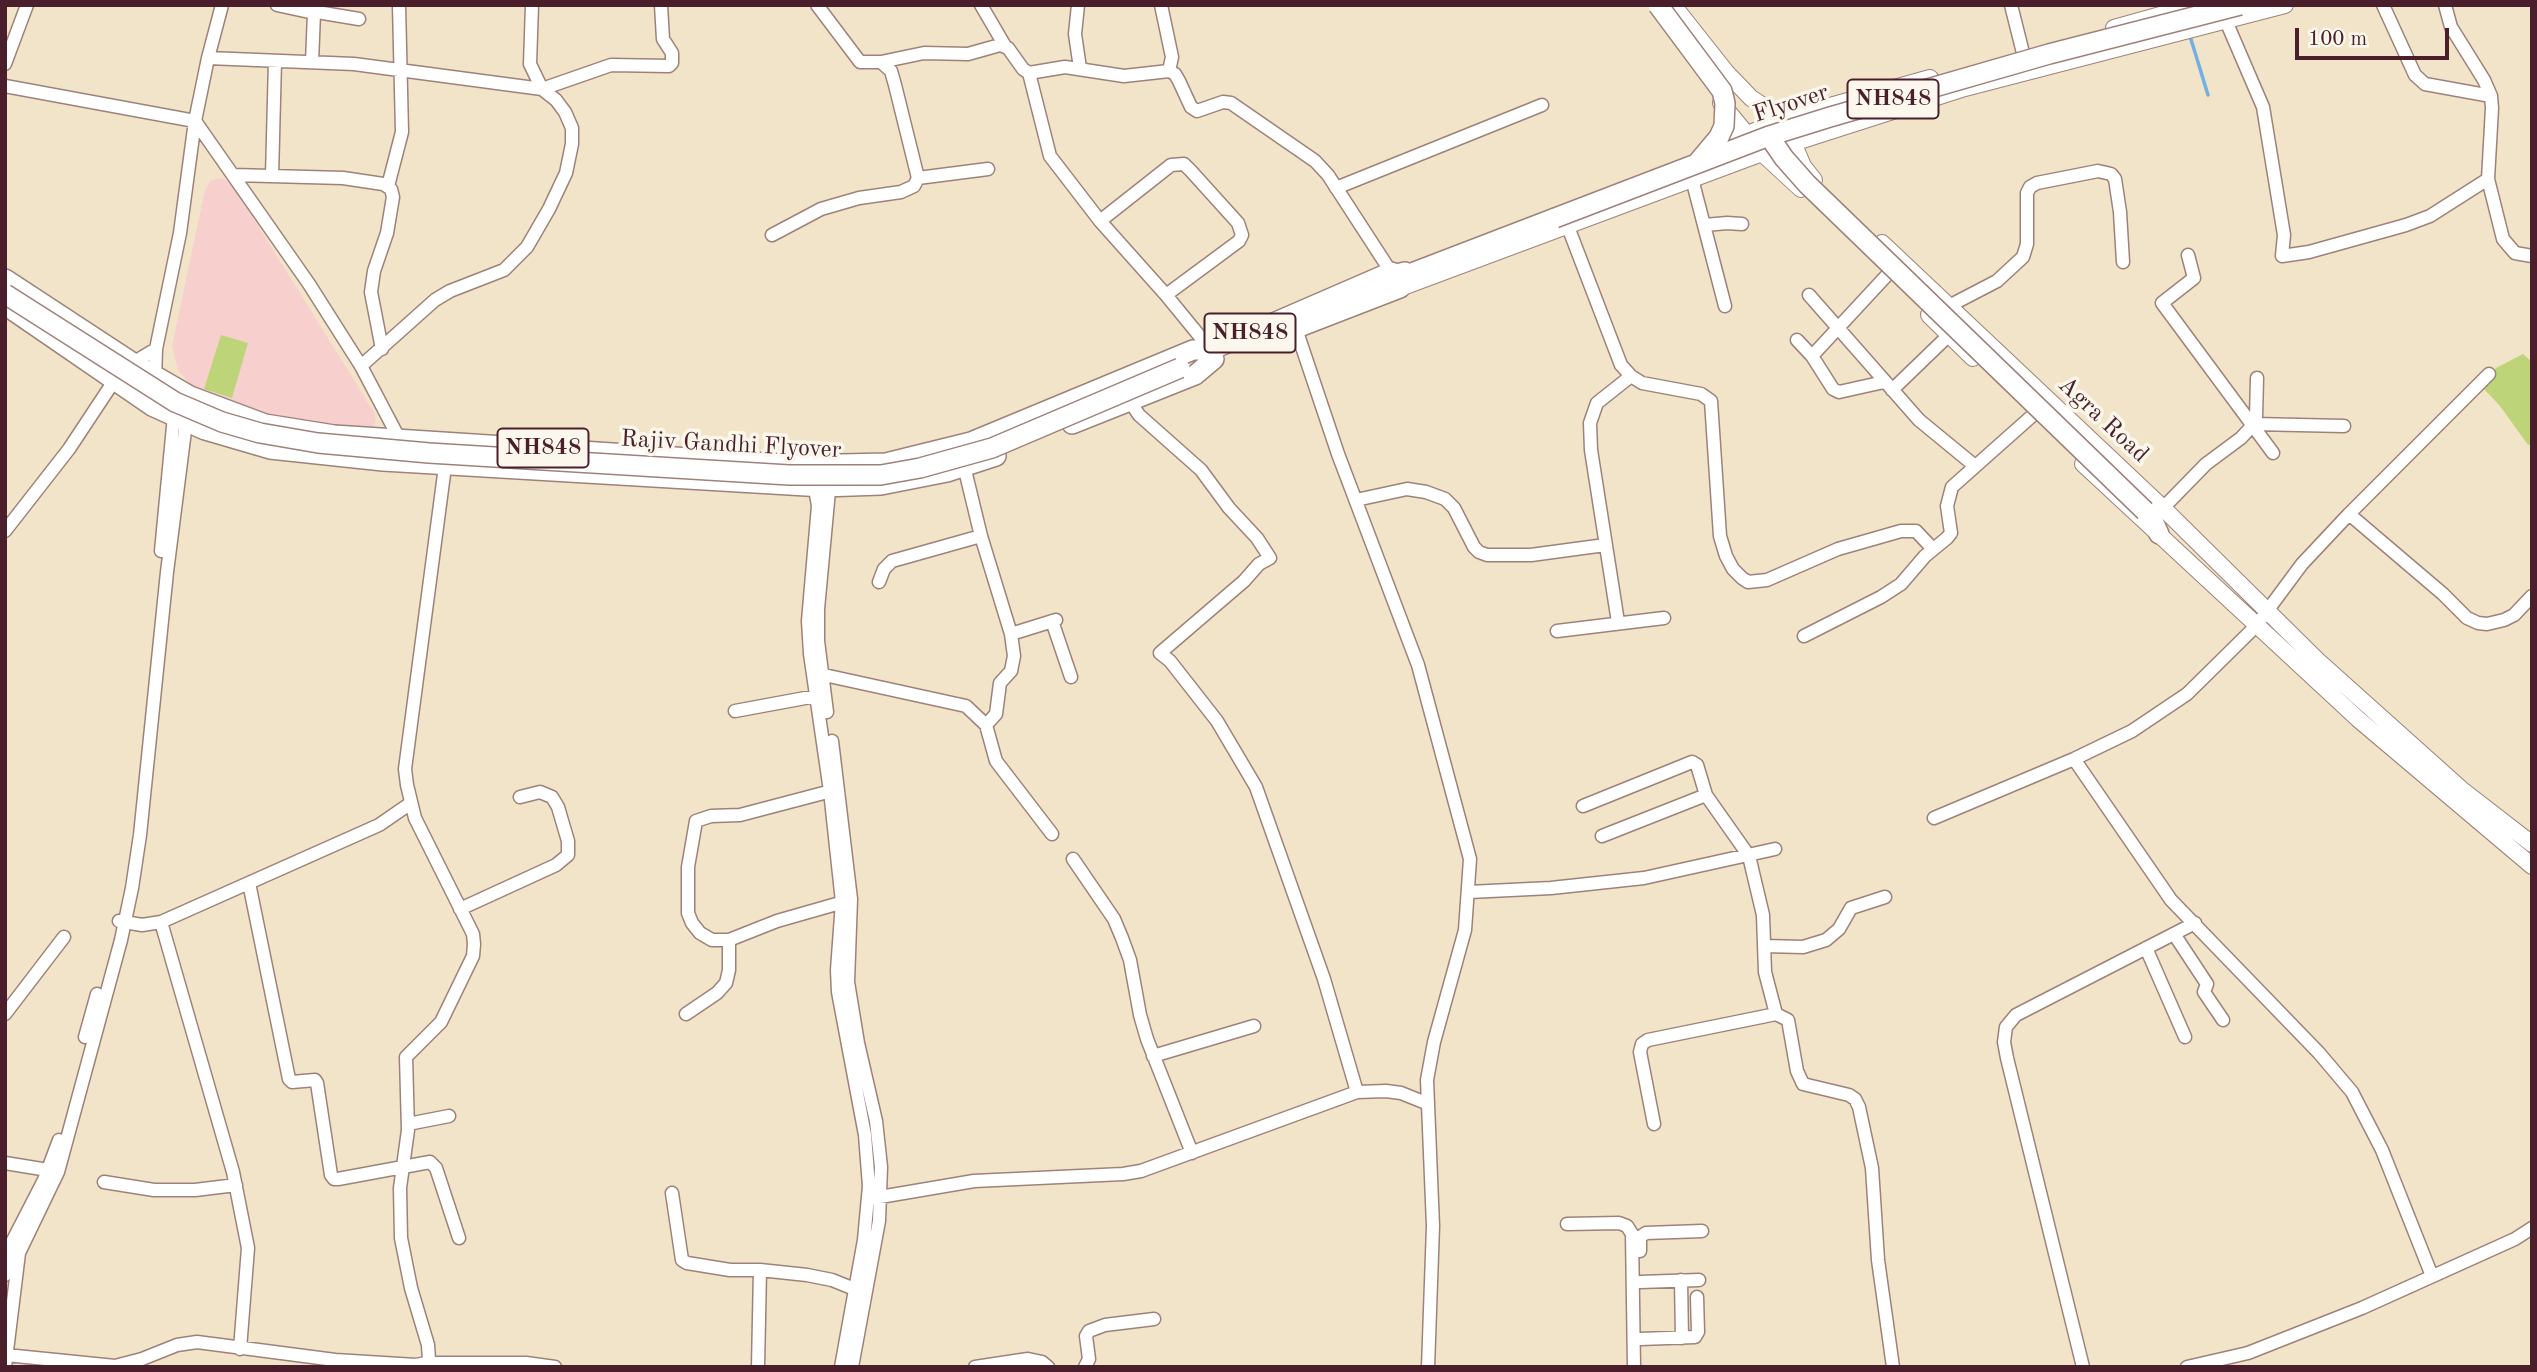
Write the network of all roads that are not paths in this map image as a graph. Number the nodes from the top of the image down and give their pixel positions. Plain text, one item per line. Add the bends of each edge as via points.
1 (27, 5) edge
2 (222, 5) edge
3 (277, 5) edge
4 (399, 5) edge
5 (532, 5) edge
6 (662, 5) edge
7 (817, 5) edge
8 (981, 5) edge
9 (1078, 5) edge
10 (1161, 5) edge
11 (1649, 5) edge
12 (1658, 5) edge
13 (1673, 5) edge
14 (2011, 5) edge
15 (2196, 5) edge
16 (2205, 5) edge
17 (2240, 5) edge
18 (2285, 5) edge
19 (2383, 5) edge
20 (2445, 5) edge
21 (311, 11) junction
22 (359, 19) dead end
23 (2219, 24) junction
24 (1005, 46) junction
25 (2023, 53) junction
26 (208, 58) junction
27 (275, 61) junction
28 (312, 62) junction
29 (881, 62) junction
30 (5, 64) edge
31 (1080, 68) junction
32 (402, 69) junction
33 (1169, 71) junction
34 (1029, 73) junction
35 (5, 86) edge
36 (542, 89) junction
37 (2491, 96) junction
38 (1542, 105) dead end
39 (1783, 120) junction
40 (195, 121) junction
41 (1746, 134) junction
42 (1792, 144) junction
43 (1766, 145) junction
44 (988, 169) dead end
45 (1695, 171) junction
46 (234, 175) junction
47 (272, 176) junction
48 (918, 178) junction
49 (2488, 179) junction
50 (387, 186) junction
51 (1336, 188) junction
52 (1560, 206) junction
53 (1100, 221) junction
54 (1568, 224) junction
55 (1742, 224) dead end
56 (1705, 225) junction
57 (772, 235) dead end
58 (2188, 255) dead end
59 (2532, 256) edge
60 (2123, 262) dead end
61 (1888, 274) junction
62 (1401, 276) junction
63 (1166, 295) junction
64 (1809, 295) dead end
65 (8, 297) edge
66 (1726, 306) dead end
67 (1948, 306) junction
68 (1294, 322) junction
69 (1838, 330) junction
70 (1949, 335) junction
71 (1797, 341) dead end
72 (156, 349) junction
73 (382, 349) junction
74 (1812, 356) junction
75 (1206, 357) junction
76 (133, 363) junction
77 (361, 366) junction
78 (2489, 374) dead end
79 (1631, 376) junction
80 (157, 377) junction
81 (2257, 378) dead end
82 (114, 381) junction
83 (1888, 386) junction
84 (189, 395) junction
85 (140, 398) junction
86 (1129, 400) junction
87 (1048, 411) junction
88 (2033, 415) junction
89 (179, 419) junction
90 (2253, 425) junction
91 (2344, 426) dead end
92 (1056, 431) junction
93 (399, 439) junction
94 (448, 442) junction
95 (2273, 453) dead end
96 (410, 462) junction
97 (445, 463) junction
98 (821, 465) junction
99 (964, 466) junction
100 (1975, 466) junction
101 (822, 486) junction
102 (1356, 500) junction
103 (2349, 514) junction
104 (2158, 517) junction
105 (5, 531) edge
106 (981, 536) junction
107 (1605, 545) junction
108 (1933, 549) junction
109 (878, 582) dead end
110 (2532, 596) edge
111 (2266, 612) junction
112 (1664, 618) dead end
113 (1618, 622) junction
114 (2256, 626) junction
115 (1557, 631) dead end
116 (1011, 634) junction
117 (1804, 636) dead end
118 (817, 673) junction
119 (1071, 677) dead end
120 (816, 696) junction
121 (735, 711) dead end
122 (986, 725) junction
123 (2074, 759) junction
124 (835, 790) junction
125 (1706, 795) junction
126 (520, 797) dead end
127 (411, 803) junction
128 (1583, 806) dead end
129 (1934, 818) dead end
130 (1052, 834) dead end
131 (1602, 836) dead end
132 (2532, 844) edge
133 (1775, 849) dead end
134 (1749, 856) junction
135 (1073, 859) dead end
136 (2532, 866) edge
137 (249, 883) junction
138 (1469, 892) junction
139 (1885, 897) dead end
140 (847, 901) junction
141 (460, 909) junction
142 (122, 922) junction
143 (161, 922) junction
144 (2195, 923) junction
145 (2174, 934) junction
146 (64, 937) dead end
147 (729, 940) junction
148 (1765, 946) junction
149 (2146, 948) junction
150 (5, 1014) edge
151 (686, 1014) dead end
152 (1776, 1014) junction
153 (2223, 1020) dead end
154 (1254, 1026) dead end
155 (2185, 1037) dead end
156 (1153, 1056) junction
157 (1357, 1092) junction
158 (1426, 1103) junction
159 (449, 1116) dead end
160 (408, 1124) junction
161 (1654, 1124) dead end
162 (1192, 1153) junction
163 (5, 1163) edge
164 (403, 1168) junction
165 (53, 1171) junction
166 (104, 1182) dead end
167 (236, 1185) junction
168 (672, 1193) dead end
169 (875, 1198) junction
170 (1567, 1224) dead end
171 (2532, 1228) edge
172 (1702, 1231) dead end
173 (459, 1238) dead end
174 (11, 1252) edge
175 (760, 1270) junction
176 (5, 1275) edge
177 (2432, 1276) junction
178 (1681, 1280) junction
179 (1699, 1280) dead end
180 (1640, 1282) junction
181 (860, 1291) junction
182 (1697, 1297) dead end
183 (1154, 1319) dead end
184 (1682, 1338) junction
185 (1640, 1339) junction
186 (240, 1349) junction
187 (6, 1355) edge
188 (426, 1363) junction
189 (5, 1367) edge
190 (555, 1367) edge
191 (758, 1367) edge
192 (841, 1367) edge
193 (852, 1367) edge
194 (975, 1367) edge
195 (1048, 1367) edge
196 (1085, 1367) edge
197 (1428, 1367) edge
198 (1634, 1367) edge
199 (1640, 1367) edge
200 (1893, 1367) edge
201 (2084, 1367) edge
202 (2187, 1367) edge

1 - 30 street
2 - 26 street
3 - 21 street
4 - 32 street
5 - 36 street via 530,64
6 - 36 street via 663,39 672,53 669,66 611,65
7 - 29 street via 860,62
8 - 24 street
9 - 31 street via 1075,34
10 - 33 street via 1172,57
11 - 41 main road, Agra Road
12 - 45 highway, bridge via 1722,91 1725,103 1724,126
13 - 39 main road via 1726,72 1751,98
14 - 25 street
15 - 25 main road
16 - 23 street
17 - 43 highway, Flyover / NH848, bridge via 2049,54
18 - 23 main road
19 - 37 street via 2415,75 2425,83
20 - 37 street via 2451,27
21 - 22 street
21 - 28 street
23 - 42 main road via 1965,88
23 - 49 street via 2263,107 2284,235 2282,256 2406,226
24 - 29 street
24 - 34 street
25 - 39 main road
26 - 27 street
26 - 40 street
27 - 28 street
27 - 47 street
28 - 32 street
29 - 48 street via 893,77
31 - 33 street via 1124,76
31 - 34 street
32 - 36 street
32 - 50 street via 402,132
33 - 51 street via 1175,74 1191,107 1197,111 1231,103 1307,154
34 - 53 street via 1050,156
35 - 40 street
36 - 73 street via 565,112 572,144 566,173 527,247 504,270 435,300
37 - 49 street
38 - 51 street
39 - 41 main road
39 - 42 main road, Agra Road
40 - 46 street
40 - 72 street via 180,233
41 - 43 main road, Agra Road
41 - 52 main road
42 - 43 main road
42 - 67 main road, Agra Road via 1811,177
43 - 45 highway, Flyover / NH848, bridge
43 - 61 main road, Agra Road
43 - 104 highway, bridge
44 - 48 street
45 - 54 main road
45 - 56 street
45 - 62 highway, Flyover / NH848, bridge
46 - 47 street
46 - 77 street
47 - 50 street via 343,178
48 - 57 street via 909,190 821,209
49 - 59 street via 2503,239 2515,253
50 - 73 street via 393,197 391,213 370,292
51 - 62 street
52 - 54 street
52 - 62 main road
53 - 63 street
53 - 63 street via 1171,165 1184,164 1238,223 1239,241
54 - 62 main road
54 - 79 street via 1615,353
55 - 56 street
56 - 66 street
58 - 90 street via 2194,278 2162,303
60 - 67 street via 2120,212 2111,174 2098,171 2037,183 2026,193 2024,257 1997,281
61 - 69 street
61 - 70 main road, Agra Road
62 - 68 highway, NH848
63 - 75 street
64 - 69 street
65 - 75 highway, Rajiv Gandhi Flyover, bridge via 175,402 260,433 429,453 789,475 881,475 992,448
65 - 76 highway, NH848
65 - 82 highway, NH848
67 - 104 main road, Agra Road
68 - 75 highway, NH848
68 - 102 street
69 - 74 street
69 - 83 street
70 - 83 street
70 - 88 main road, Agra Road
71 - 74 street
72 - 76 street
72 - 80 street
73 - 77 street
74 - 83 street via 1839,392
75 - 86 highway, NH848 via 1195,375
75 - 87 highway, NH848 via 1193,350
76 - 80 highway, NH848
76 - 82 street
77 - 93 street
78 - 103 street
79 - 107 street via 1597,403 1590,423
79 - 108 street via 1649,385 1701,394 1711,401 1720,536 1733,569 1748,582 1767,580 1838,549 1901,531 1916,531
80 - 84 highway, NH848
80 - 85 street
81 - 90 street
82 - 85 highway, NH848
82 - 105 street via 69,449
83 - 100 street via 1932,432
84 - 89 street
84 - 93 highway, NH848 via 265,424
85 - 89 highway, NH848
86 - 92 highway, NH848
86 - 157 street via 1139,415 1201,470 1270,558 1160,653 1217,721 1256,786 1324,979
87 - 92 street
87 - 98 highway, NH848 via 971,442 886,463
88 - 100 street
88 - 104 main road, Agra Road via 2126,506
89 - 96 highway, NH848 via 270,449
89 - 142 street via 146,732 141,835
90 - 91 street
90 - 95 street
90 - 104 street via 2206,464
92 - 99 highway, NH848
93 - 94 highway, NH848
93 - 96 street
94 - 97 street
94 - 98 highway, NH848
96 - 97 highway, NH848
97 - 101 highway, NH848
97 - 127 street via 405,769
98 - 101 street
99 - 101 highway, NH848 via 881,485
99 - 106 street
100 - 108 street via 1952,487 1947,506 1951,533
101 - 118 street
102 - 107 street via 1407,489 1445,499 1474,547 1487,555 1531,555
102 - 138 street via 1418,664 1463,826 1470,859
103 - 110 street via 2478,623 2504,620
103 - 111 street
104 - 111 main road, Agra Road
104 - 114 main road, Agra Road
106 - 109 street via 892,561
106 - 116 street
107 - 113 street
108 - 117 street via 1895,589
111 - 114 street
111 - 132 main road, Agra Road via 2461,789
112 - 113 street
113 - 115 street
114 - 123 street via 2187,694 2132,731
114 - 136 main road, Agra Road
116 - 119 street via 1054,620
116 - 122 street via 1014,664 1000,683 996,714
118 - 120 street
118 - 122 street via 954,702 966,706
118 - 124 street
120 - 121 street
120 - 124 street
122 - 130 street via 996,761
123 - 129 street
123 - 144 street via 2152,876
124 - 140 street
124 - 147 street via 740,815 696,821 688,867 688,913 700,933 712,940
125 - 128 street via 1692,762
125 - 131 street
125 - 134 street
126 - 141 street via 540,792 552,797 568,841 568,855 556,865
127 - 137 street via 379,825
127 - 141 street
133 - 134 street
134 - 138 street via 1644,878
134 - 148 street
135 - 156 street via 1122,938
137 - 143 street
137 - 164 street via 289,1079 292,1083 317,1083 331,1175 338,1179
138 - 158 street via 1465,930 1434,1042
139 - 148 street via 1851,908 1839,929 1819,943
140 - 147 street
140 - 169 street via 848,982
141 - 160 street via 473,934 473,956 441,1023 406,1057
142 - 143 street
142 - 165 street
143 - 167 street
144 - 145 street
144 - 177 street via 2352,1092 2382,1150
145 - 149 street
145 - 153 street via 2207,984 2204,992
146 - 150 street
147 - 151 street via 726,983
148 - 152 street via 1765,972
149 - 155 street
149 - 201 street via 2016,1015 2006,1027 2007,1058
152 - 161 street via 1642,1044
152 - 200 street via 1788,1020 1803,1084 1849,1095 1858,1107 1872,1168 1878,1260
154 - 156 street
156 - 162 street
157 - 158 street via 1401,1093
157 - 162 street
158 - 197 street via 1433,1226
159 - 160 street
160 - 164 street
162 - 169 street via 1123,1174 974,1181
163 - 165 street
164 - 173 street via 433,1164
164 - 188 street via 401,1238 428,1345
165 - 174 street
166 - 167 street via 155,1190
167 - 186 street via 248,1248
168 - 175 street via 681,1254 690,1264
169 - 181 street via 879,1221
170 - 198 street via 1619,1223 1632,1234
171 - 177 street
172 - 180 street via 1643,1234
174 - 176 street
174 - 187 street
175 - 181 street via 817,1276
175 - 191 street
177 - 202 street via 2248,1353
178 - 179 street
178 - 180 street
178 - 184 street
180 - 185 street
181 - 192 street
181 - 193 street
182 - 184 street via 1698,1335
183 - 196 street via 1089,1331
184 - 185 street
185 - 199 street
186 - 187 street via 197,1342 115,1366
186 - 188 street via 335,1360
187 - 189 street
188 - 190 street
194 - 195 street via 1028,1360

